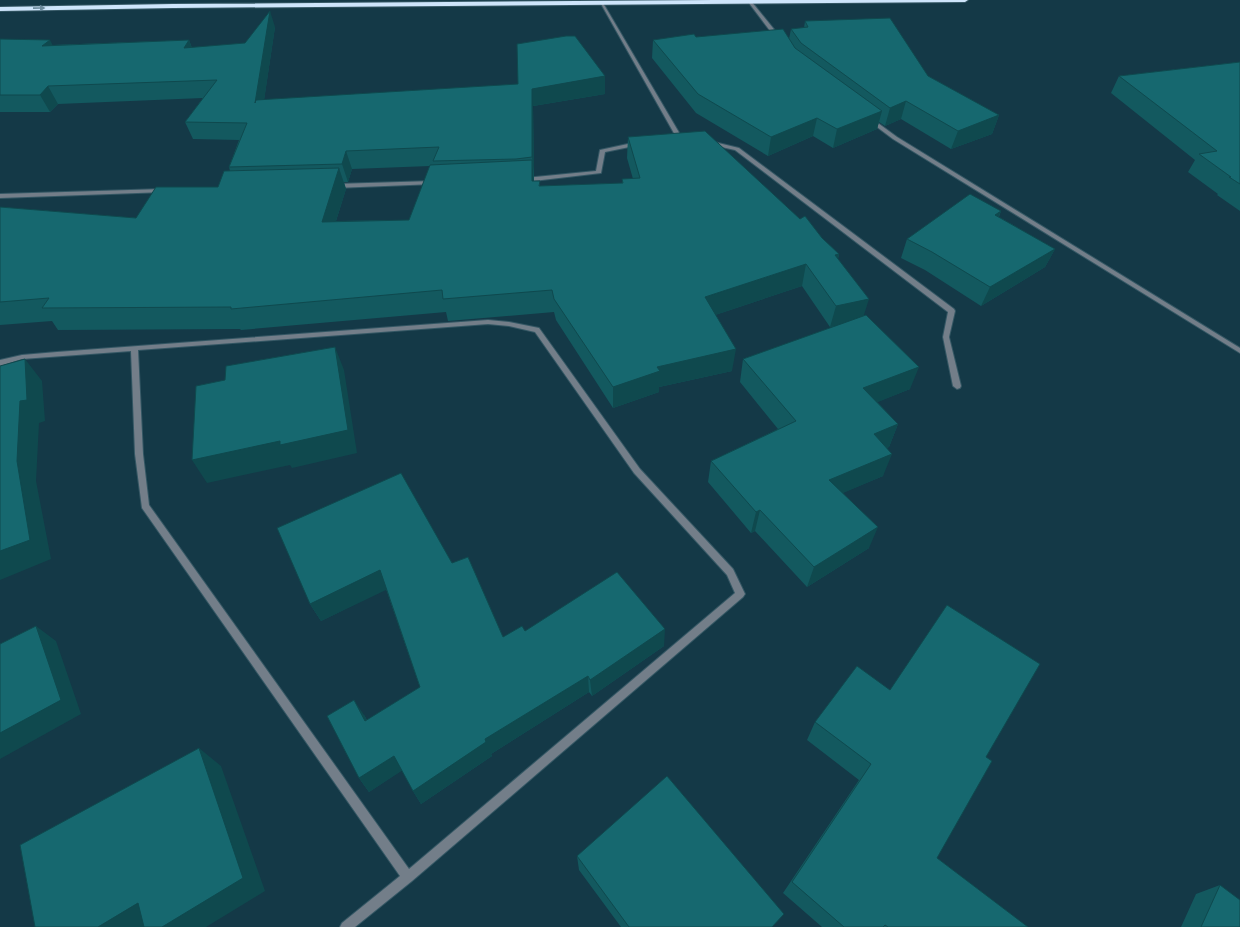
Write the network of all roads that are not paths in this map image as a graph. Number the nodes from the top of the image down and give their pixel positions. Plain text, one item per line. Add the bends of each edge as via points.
1 (177, 0) edge
2 (965, 0) edge
3 (443, 2) edge
4 (750, 2) junction
5 (601, 3) junction
6 (173, 6) junction
7 (0, 9) edge
8 (782, 44) edge
9 (864, 114) edge
10 (678, 136) junction
11 (686, 138) edge
12 (663, 139) edge
13 (700, 141) edge
14 (640, 144) edge
15 (518, 180) edge
16 (439, 183) edge
17 (327, 186) edge
18 (168, 191) edge
19 (0, 196) edge
20 (134, 348) junction
21 (1240, 351) edge
22 (0, 363) edge
23 (957, 386) dead end
24 (408, 877) junction
25 (346, 927) edge

1 - 6 highway
2 - 4 highway
3 - 5 highway
3 - 6 highway
4 - 5 highway
4 - 8 street
5 - 10 street
7 -> 6 highway
9 - 21 street via 895,138
10 - 11 street
10 - 12 street
13 - 23 street via 737,149 952,311 946,337
14 - 15 street via 602,151 599,172
16 - 17 street
18 - 19 street
20 - 22 street via 22,357
20 - 24 street via 138,454 145,506
20 - 24 street via 488,322 537,330 636,471 730,572 740,594
24 - 25 street

